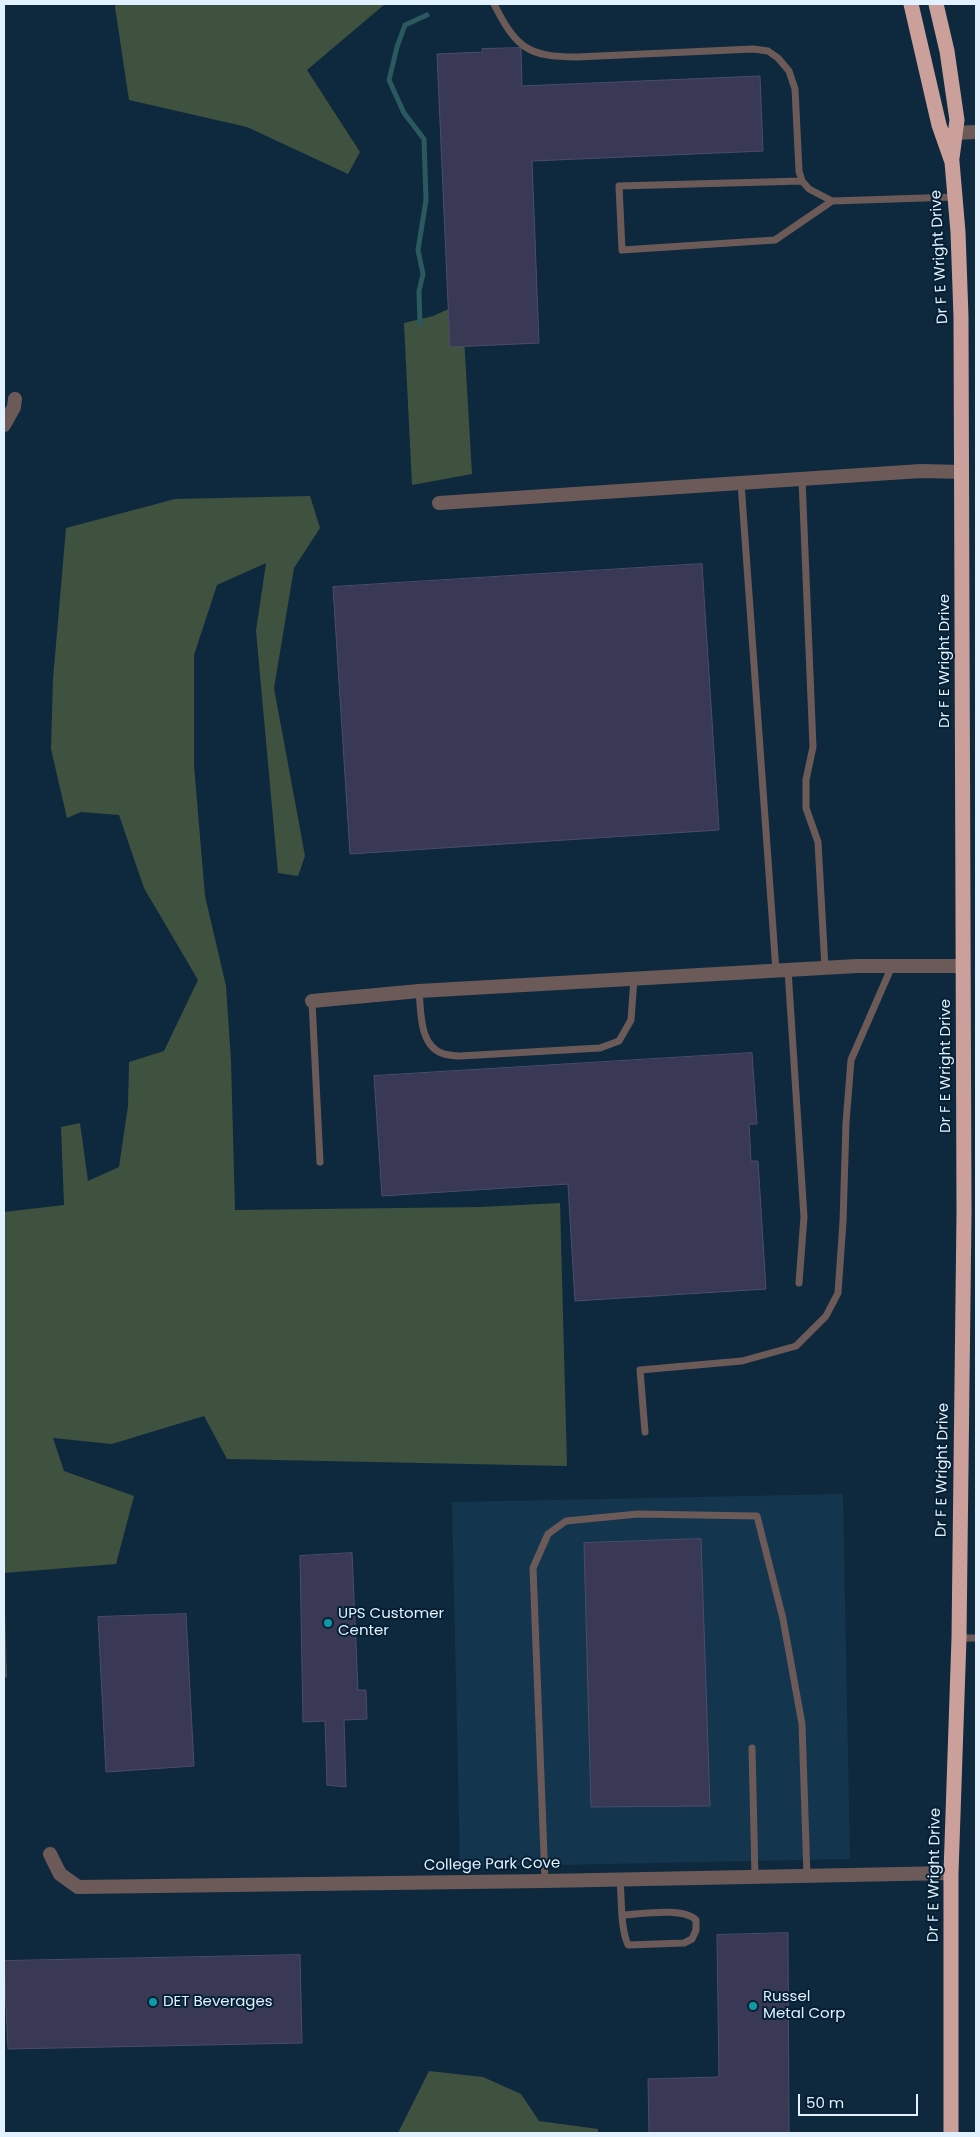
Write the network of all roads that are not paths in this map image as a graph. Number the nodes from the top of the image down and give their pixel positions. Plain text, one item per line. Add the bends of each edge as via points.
1 (494, 4) edge
2 (911, 4) edge
3 (936, 4) edge
4 (976, 132) edge
5 (955, 133) junction
6 (952, 162) junction
7 (802, 181) junction
8 (955, 197) junction
9 (832, 201) junction
10 (15, 399) dead end
11 (4, 425) edge
12 (962, 472) junction
13 (802, 479) junction
14 (741, 483) junction
15 (439, 504) dead end
16 (892, 966) junction
17 (964, 966) junction
18 (825, 968) junction
19 (782, 971) junction
20 (634, 979) junction
21 (419, 991) junction
22 (312, 1001) joint
23 (320, 1162) dead end
24 (970, 1213) edge
25 (799, 1284) dead end
26 (645, 1432) dead end
27 (959, 1638) junction
28 (976, 1638) edge
29 (752, 1748) dead end
30 (50, 1854) dead end
31 (951, 1873) junction
32 (807, 1876) junction
33 (755, 1877) junction
34 (620, 1880) junction
35 (545, 1881) junction
36 (623, 1915) junction
37 (951, 2133) edge

1 - 7 lane via 513,36 524,48 538,54 578,57 768,51 789,71 795,89 796,146
2 - 6 highway, Dr F E Wright Drive via 939,125
3 - 5 highway via 956,112
4 - 5 street
5 - 6 highway
6 - 8 highway, Dr F E Wright Drive
7 - 9 lane via 809,189
7 - 9 lane via 619,186 622,250 775,240
8 - 9 lane
8 - 12 highway, Dr F E Wright Drive via 961,317
10 - 11 street
12 - 13 street via 921,471
12 - 17 highway, Dr F E Wright Drive
13 - 14 street
13 - 18 lane via 813,747 806,780 806,808 818,842
14 - 15 street
14 - 19 lane
16 - 17 street
16 - 18 street
16 - 26 lane via 851,1060 838,1293 830,1309 796,1346 742,1361 640,1370
17 - 24 highway, Dr F E Wright Drive
18 - 19 street
19 - 20 street
19 - 25 lane via 804,1217
20 - 21 street
20 - 21 lane via 631,1020 619,1041 600,1048 479,1055 442,1054 431,1046 423,1030
21 - 22 street
22 - 23 lane
24 - 27 highway, Dr F E Wright Drive
27 - 28 lane
27 - 31 highway, Dr F E Wright Drive
29 - 33 lane
30 - 35 street, College Park Cove via 60,1874 78,1886
31 - 32 street, College Park Cove
31 - 37 highway, Dr F E Wright Drive
32 - 33 street, College Park Cove
32 - 35 lane via 802,1724 783,1619 757,1516 638,1514 566,1521 548,1534 533,1568
33 - 34 street, College Park Cove
34 - 35 street, College Park Cove
34 - 36 lane
36 - 36 lane via 628,1945 684,1943 692,1939 696,1930 696,1920 691,1915

